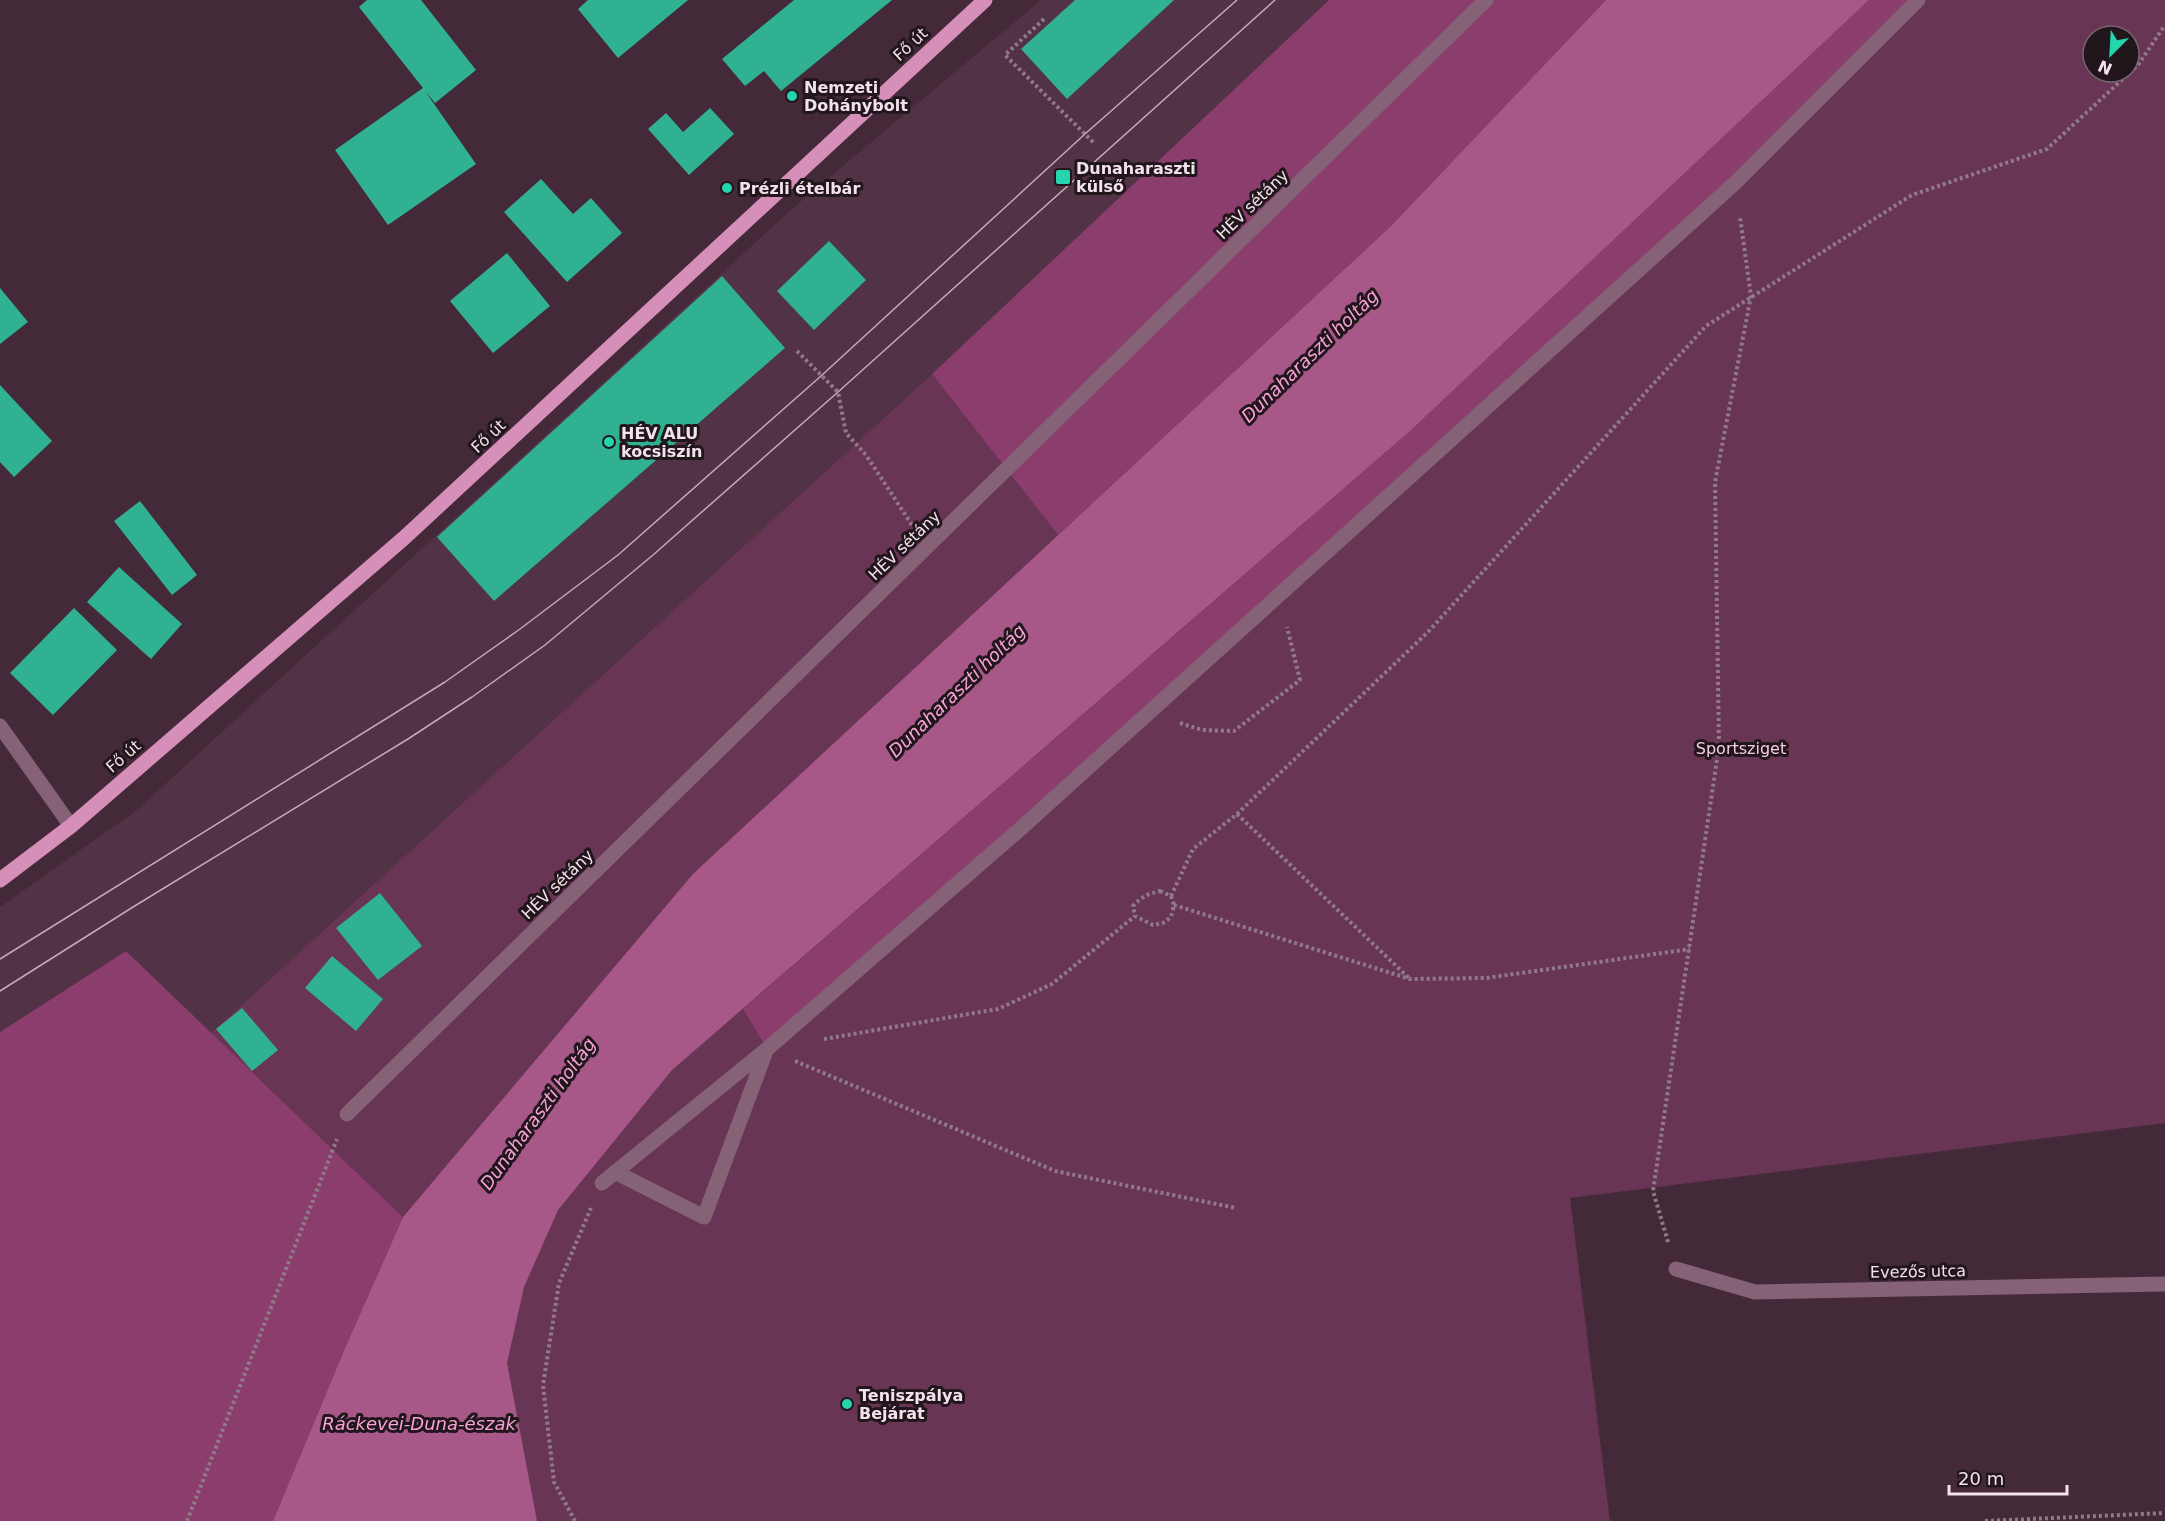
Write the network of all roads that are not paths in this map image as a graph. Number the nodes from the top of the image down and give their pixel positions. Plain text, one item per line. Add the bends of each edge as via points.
1 (985, 0) edge
2 (1486, 0) edge
3 (1918, 0) edge
4 (0, 726) edge
5 (71, 825) junction
6 (0, 880) edge
7 (767, 1049) junction
8 (347, 1114) road end
9 (615, 1172) junction
10 (602, 1183) road end
11 (1676, 1269) road end
12 (2165, 1284) edge

1 - 5 main road, Fő út via 404,538
2 - 8 street, HÉV sétány
3 - 7 street via 1735,183 1019,830
4 - 5 street
5 - 6 main road, Fő út
7 - 9 street
7 - 9 street via 704,1217
9 - 10 street
11 - 12 street, Evezős utca via 1755,1292

